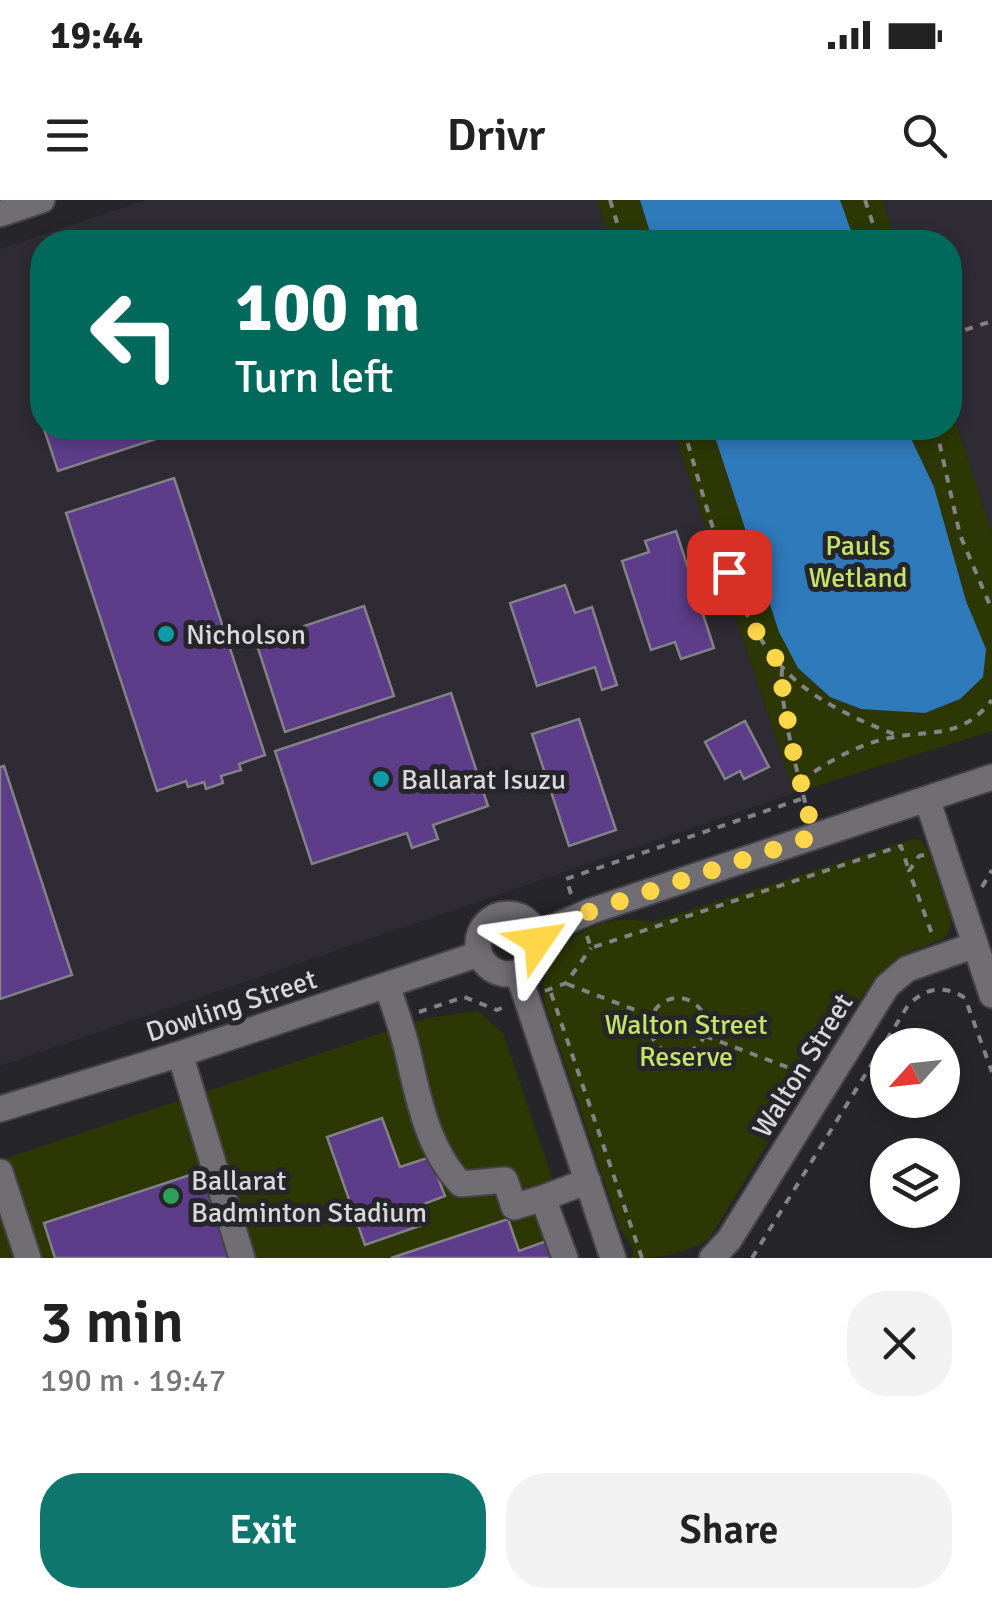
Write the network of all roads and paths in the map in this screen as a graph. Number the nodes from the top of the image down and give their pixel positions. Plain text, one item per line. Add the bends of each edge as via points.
1 (42, 200) edge
2 (610, 200) edge
3 (865, 200) edge
4 (0, 214) edge
5 (619, 230) edge
6 (875, 230) edge
7 (992, 322) edge
8 (962, 331) edge
9 (687, 440) edge
10 (939, 440) edge
11 (992, 610) edge
12 (782, 667) junction
13 (992, 700) edge
14 (899, 736) junction
15 (992, 777) edge
16 (801, 781) junction
17 (926, 799) junction
18 (814, 836) junction
19 (943, 849) junction
20 (992, 870) edge
21 (981, 886) dead end
22 (536, 934) junction
23 (975, 945) junction
24 (591, 948) dead end
25 (479, 954) junction
26 (940, 957) junction
27 (518, 973) junction
28 (566, 983) junction
29 (387, 985) junction
30 (538, 994) junction
31 (992, 995) edge
32 (651, 1016) junction
33 (398, 1019) junction
34 (704, 1036) junction
35 (180, 1054) junction
36 (992, 1072) edge
37 (827, 1082) junction
38 (0, 1109) edge
39 (0, 1172) edge
40 (588, 1180) junction
41 (543, 1198) junction
42 (28, 1258) edge
43 (242, 1258) edge
44 (565, 1258) edge
45 (613, 1258) edge
46 (642, 1258) edge
47 (712, 1258) edge
48 (752, 1258) edge

1 - 4 street
2 - 5 path
3 - 6 path
7 - 8 path
9 - 12 path via 741,608
10 - 11 path via 960,534
12 - 14 path via 820,698
12 - 16 path
13 - 14 path via 964,724
14 - 16 path via 851,751
15 - 17 street
16 - 18 path
17 - 18 street
17 - 19 street
18 - 22 street
19 - 23 street
19 - 26 path via 919,856 910,871
20 - 21 path
22 - 25 street via 518,915 498,915 482,927
22 - 27 street via 536,954
23 - 26 street, Walton Street
23 - 31 street
24 - 28 path
25 - 27 street via 491,970
25 - 29 street, Dowling Street
26 - 37 street, Walton Street via 891,982
27 - 30 street
28 - 30 path
28 - 32 path
29 - 33 street
29 - 35 street, Dowling Street
30 - 33 path via 497,1010 464,997
30 - 40 street
30 - 46 path
32 - 34 path via 652,1038 668,1053 690,1052
32 - 34 path via 668,999 687,999 704,1016
33 - 41 street via 417,1099 448,1170 461,1184 505,1180 514,1207
34 - 37 path
35 - 38 street, Dowling Street
35 - 43 street
36 - 48 path via 965,998 947,990 919,994
37 - 47 street, Walton Street
39 - 42 street
40 - 41 street
40 - 45 street
41 - 44 street

